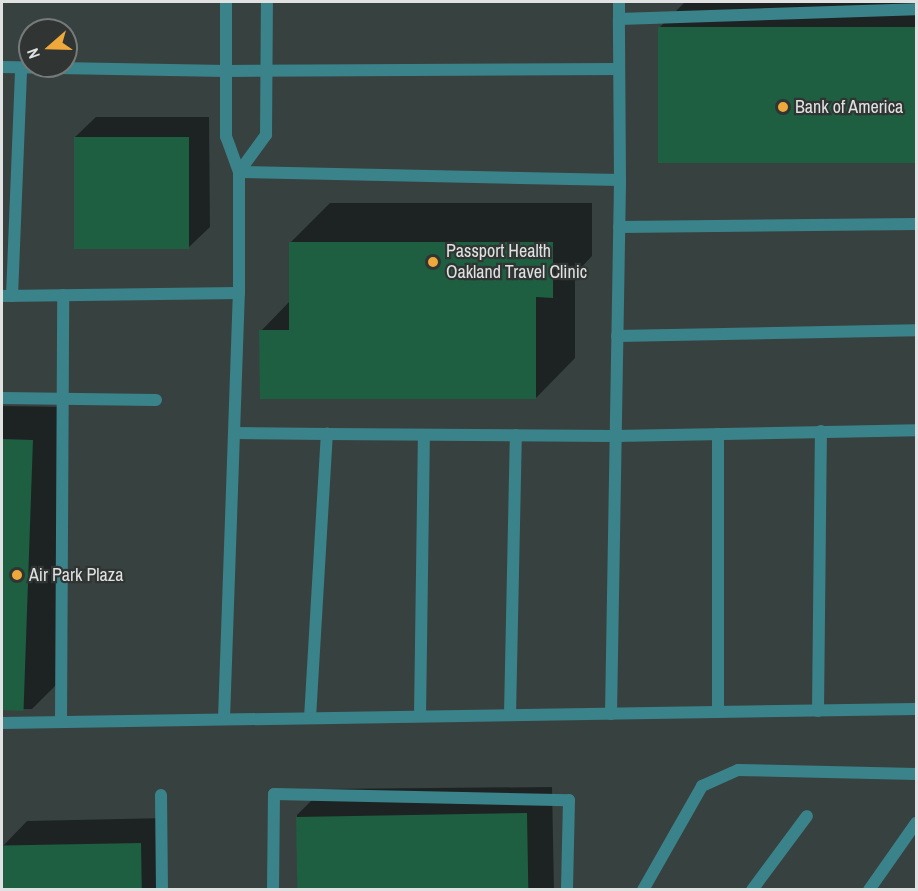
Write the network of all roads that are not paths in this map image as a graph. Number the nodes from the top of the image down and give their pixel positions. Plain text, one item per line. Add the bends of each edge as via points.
1 (226, 2) edge
2 (267, 2) edge
3 (619, 2) edge
4 (916, 9) edge
5 (619, 19) junction
6 (2, 67) edge
7 (18, 68) edge
8 (78, 69) edge
9 (619, 69) junction
10 (268, 70) junction
11 (226, 71) junction
12 (20, 78) edge
13 (239, 171) junction
14 (620, 180) junction
15 (916, 224) edge
16 (619, 227) junction
17 (239, 293) junction
18 (63, 295) junction
19 (7, 296) edge
20 (916, 330) edge
21 (617, 336) junction
22 (2, 398) edge
23 (63, 398) junction
24 (156, 400) dead end
25 (916, 430) edge
26 (821, 431) junction
27 (234, 433) junction
28 (327, 434) junction
29 (718, 434) junction
30 (424, 435) junction
31 (516, 435) junction
32 (615, 436) junction
33 (916, 709) edge
34 (818, 711) junction
35 (718, 712) junction
36 (611, 714) junction
37 (510, 715) junction
38 (420, 716) junction
39 (310, 718) junction
40 (224, 719) junction
41 (61, 722) junction
42 (2, 723) edge
43 (916, 774) edge
44 (161, 795) dead end
45 (807, 816) dead end
46 (916, 822) edge
47 (162, 890) edge
48 (273, 890) edge
49 (567, 890) edge
50 (643, 890) edge
51 (752, 890) edge
52 (869, 890) edge

1 - 11 lane
2 - 10 lane
3 - 5 lane
4 - 5 lane
5 - 9 lane
6 - 7 lane
8 - 11 lane
9 - 10 lane
9 - 14 lane
10 - 11 lane
10 - 13 lane via 266,135
11 - 13 lane via 226,137
12 - 19 lane
13 - 14 lane
13 - 17 lane
14 - 16 lane
15 - 16 lane
16 - 21 lane
17 - 18 lane
17 - 27 lane
18 - 19 lane
18 - 23 lane
20 - 21 lane
21 - 32 lane
22 - 23 lane
23 - 24 lane
23 - 41 lane
25 - 26 lane
26 - 29 lane
26 - 34 lane
27 - 28 lane
27 - 40 lane
28 - 30 lane
28 - 39 lane
29 - 32 lane
29 - 35 lane
30 - 31 lane
30 - 38 lane
31 - 32 lane
31 - 37 lane
32 - 36 lane
33 - 34 lane
34 - 35 lane
35 - 36 lane
36 - 37 lane
37 - 38 lane
38 - 39 lane
39 - 40 lane
40 - 41 lane
41 - 42 lane
43 - 50 lane via 738,770 702,786
44 - 47 lane
45 - 51 lane
46 - 52 lane
48 - 49 lane via 274,794 569,800

